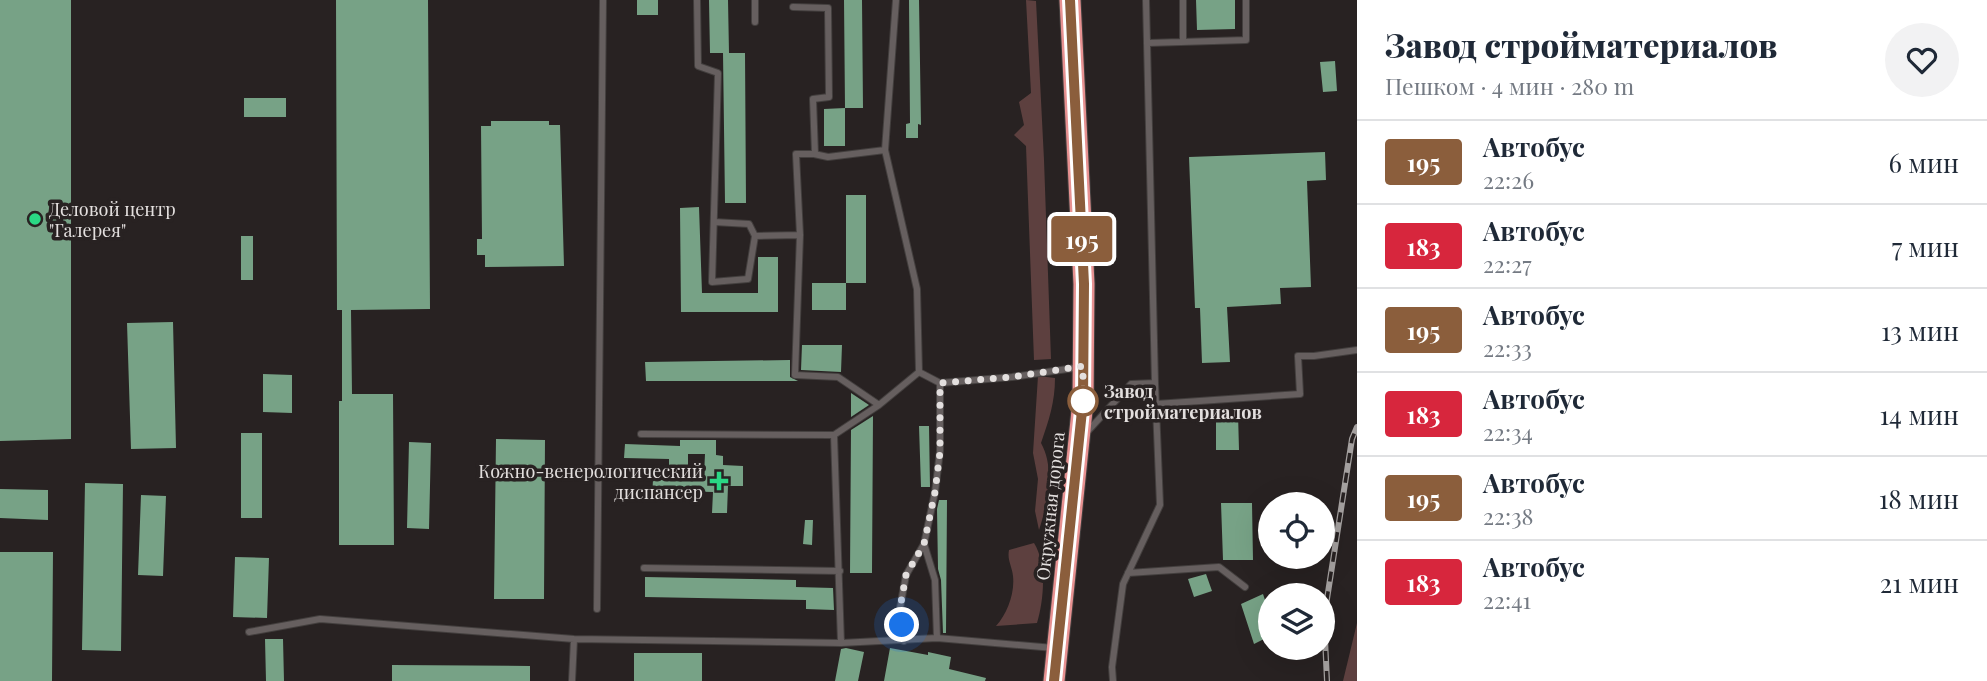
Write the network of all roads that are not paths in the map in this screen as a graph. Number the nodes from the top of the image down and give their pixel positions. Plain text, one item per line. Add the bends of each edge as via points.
1 (603, 0) edge
2 (697, 0) edge
3 (755, 0) edge
4 (896, 0) edge
5 (1070, 0) edge
6 (1146, 0) edge
7 (1183, 0) edge
8 (1246, 0) edge
9 (793, 7) dead end
10 (755, 22) dead end
11 (1183, 42) junction
12 (1148, 43) junction
13 (885, 150) junction
14 (816, 154) junction
15 (714, 222) junction
16 (800, 235) junction
17 (755, 236) junction
18 (1357, 350) edge
19 (1083, 366) junction
20 (919, 372) junction
21 (940, 383) junction
22 (1155, 383) junction
23 (1156, 404) junction
24 (879, 405) junction
25 (641, 434) dead end
26 (834, 435) junction
27 (1079, 440) junction
28 (924, 544) junction
29 (644, 568) dead end
30 (840, 571) junction
31 (1128, 573) junction
32 (1245, 587) dead end
33 (597, 609) dead end
34 (249, 632) dead end
35 (937, 638) junction
36 (574, 639) junction
37 (904, 641) junction
38 (841, 643) junction
39 (1059, 649) junction
40 (572, 681) edge
41 (1054, 681) edge
42 (1113, 681) edge

1 - 33 lane
2 - 15 lane via 698,66 718,73
3 - 10 lane
4 - 13 lane
5 - 19 highway, Окружная дорога via 1084,284
6 - 12 lane
7 - 11 lane
8 - 11 lane via 1246,40
9 - 14 lane via 828,8 829,97 813,99
11 - 12 lane
12 - 22 lane
13 - 14 lane via 828,157
13 - 20 lane via 917,289
14 - 16 lane via 796,154
15 - 17 lane via 749,224
15 - 17 lane via 712,282 748,279
16 - 17 lane
16 - 24 lane via 795,375 838,377
18 - 23 lane via 1298,356 1300,394
19 - 21 lane
19 - 27 highway, Окружная дорога
20 - 21 lane
20 - 24 lane
21 - 28 lane via 940,452
22 - 23 lane
22 - 27 lane via 1131,384
23 - 31 lane via 1160,505
24 - 26 lane
25 - 26 lane
26 - 30 lane
27 - 39 highway, Окружная дорога
28 - 35 lane via 935,580
28 - 37 lane via 906,575 900,608
29 - 30 lane
30 - 38 lane
31 - 32 lane via 1219,567
31 - 42 lane
34 - 36 lane via 320,619
35 - 37 lane
35 - 39 lane
36 - 38 lane
36 - 40 lane
37 - 38 lane
39 - 41 highway, Окружная дорога

